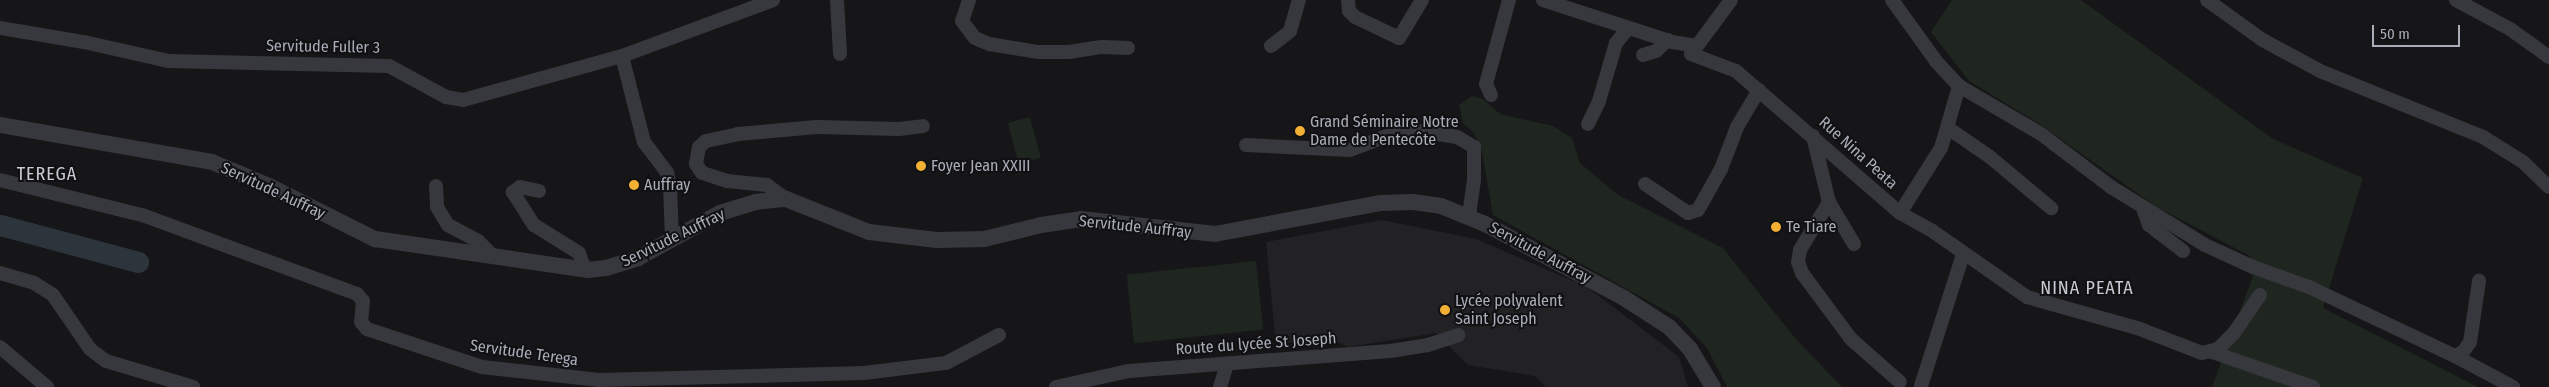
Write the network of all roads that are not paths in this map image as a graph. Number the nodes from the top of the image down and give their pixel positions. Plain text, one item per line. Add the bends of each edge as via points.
1 (773, 0) edge
2 (837, 0) edge
3 (969, 0) edge
4 (1299, 0) edge
5 (1348, 0) edge
6 (1422, 0) edge
7 (1509, 0) edge
8 (1542, 0) edge
9 (1731, 0) edge
10 (1892, 0) edge
11 (2207, 0) edge
12 (2456, 0) edge
13 (0, 28) edge
14 (1628, 28) junction
15 (1668, 40) junction
16 (1271, 46) dead end
17 (1697, 46) junction
18 (1128, 48) dead end
19 (840, 54) dead end
20 (1643, 55) dead end
21 (622, 56) junction
22 (2549, 57) edge
23 (1959, 86) junction
24 (1759, 90) junction
25 (1491, 94) dead end
26 (1588, 124) dead end
27 (0, 125) edge
28 (923, 126) dead end
29 (1948, 128) junction
30 (1813, 136) junction
31 (1246, 144) dead end
32 (0, 180) edge
33 (1645, 184) dead end
34 (436, 186) dead end
35 (2549, 187) edge
36 (539, 191) dead end
37 (786, 199) junction
38 (1829, 202) junction
39 (2051, 208) dead end
40 (2143, 208) junction
41 (1900, 213) junction
42 (1469, 217) junction
43 (672, 239) junction
44 (1854, 244) dead end
45 (2183, 251) dead end
46 (491, 254) junction
47 (1963, 254) junction
48 (584, 270) junction
49 (0, 273) edge
50 (2479, 281) dead end
51 (2260, 295) dead end
52 (999, 335) dead end
53 (1458, 335) dead end
54 (0, 347) edge
55 (2212, 352) junction
56 (2455, 356) junction
57 (1227, 364) junction
58 (1900, 382) dead end
59 (1921, 386) edge
60 (47, 387) edge
61 (193, 387) edge
62 (1056, 387) edge
63 (1220, 387) edge
64 (1712, 387) edge
65 (2313, 387) edge
66 (2513, 387) edge

1 - 21 street, Servitude Fuller 3
2 - 19 street
3 - 18 street via 962,21 975,38 989,44 1038,52
4 - 16 street via 1290,30
5 - 6 street via 1349,11 1355,17 1400,38
7 - 25 street via 1486,84
8 - 14 street via 1588,12
9 - 17 street
10 - 23 street via 1936,61
11 - 35 street via 2261,39 2320,71 2483,137 2523,162
12 - 22 street via 2510,29
13 - 21 street, Servitude Fuller 3 via 84,42 168,62 390,66 459,100
14 - 15 street
14 - 26 street via 1616,43 1599,101
15 - 17 street
15 - 20 street
17 - 24 street, Rue Nina Peata via 1691,54 1736,71
21 - 43 street via 644,142 667,173
23 - 29 street, Rue Nina Peata
23 - 40 street via 2041,134
24 - 30 street, Rue Nina Peata
24 - 33 street via 1737,127 1698,210 1688,214
27 - 46 street, Servitude Auffray via 212,162 252,178 374,239
28 - 37 street via 899,129 817,127 738,134 706,141 699,147 696,164 702,173 727,181 767,185
29 - 39 street via 1990,157
29 - 41 street, Rue Nina Peata via 1941,148
30 - 38 street
30 - 41 street, Rue Nina Peata via 1866,187
31 - 42 street via 1350,150 1405,129 1457,137 1474,147
32 - 52 street, Servitude Terega via 145,216 357,294 363,301 362,322 366,329 482,367 599,380 864,373 946,363
34 - 46 street via 437,207 448,225 478,241
36 - 48 street via 520,187 513,192 534,225 579,252
37 - 42 street, Servitude Auffray via 869,232 937,240 984,239 1041,225 1081,220 1215,234 1381,202 1441,206
37 - 43 street, Servitude Auffray via 755,202 720,213
38 - 44 street
38 - 58 street via 1800,250 1798,262 1802,273 1851,339
40 - 45 street via 2149,225
40 - 56 street via 2228,257 2309,287
41 - 47 street
42 - 64 street, Servitude Auffray via 1624,298 1669,327 1690,349
43 - 48 street, Servitude Auffray via 626,263
46 - 48 street, Servitude Auffray
47 - 55 street via 2027,297 2132,327 2202,353
47 - 59 street
49 - 61 street via 34,283 52,295 91,350 106,361
50 - 56 street via 2470,342 2463,352
51 - 55 street via 2234,333
53 - 57 street, Route du lycée St Joseph via 1428,345 1390,351
54 - 60 street
55 - 65 street
56 - 66 street
57 - 62 street, Route du lycée St Joseph via 1106,374
57 - 63 street

